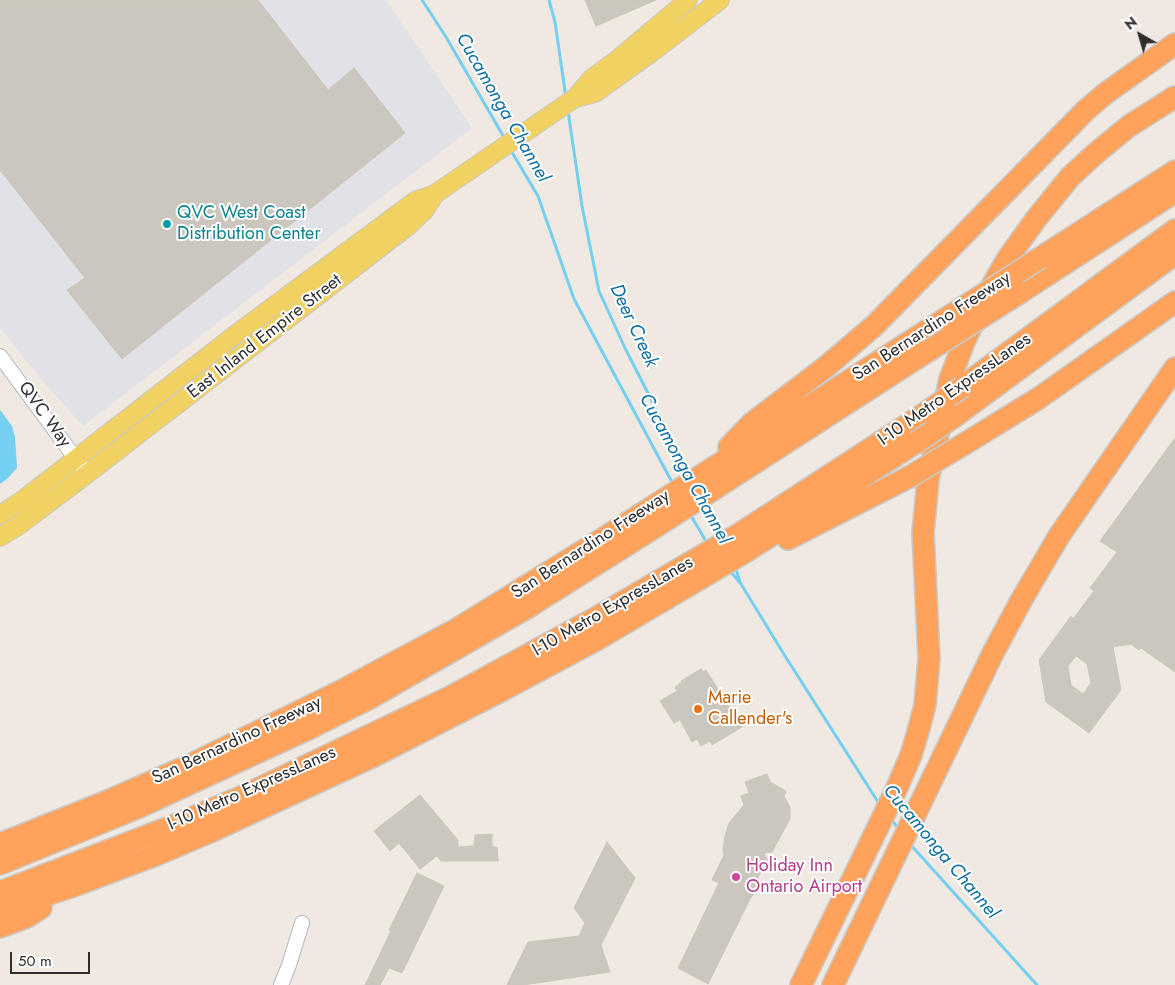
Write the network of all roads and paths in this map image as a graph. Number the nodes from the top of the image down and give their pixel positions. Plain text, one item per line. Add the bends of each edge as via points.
1 (688, 0) edge
2 (720, 0) edge
3 (1175, 44) edge
4 (1175, 97) edge
5 (575, 98) junction
6 (1175, 171) edge
7 (1175, 192) edge
8 (435, 194) junction
9 (1175, 230) edge
10 (1175, 254) edge
11 (1175, 302) edge
12 (0, 356) edge
13 (1175, 368) edge
14 (75, 458) junction
15 (87, 474) junction
16 (709, 481) junction
17 (669, 507) junction
18 (0, 515) edge
19 (0, 537) edge
20 (747, 548) junction
21 (708, 571) junction
22 (4, 841) edge
23 (0, 864) edge
24 (79, 884) junction
25 (0, 892) edge
26 (0, 911) edge
27 (302, 923) dead end
28 (0, 927) edge
29 (281, 985) edge
30 (801, 985) edge
31 (833, 985) edge

1 - 5 main road via 592,79
2 - 5 main road via 595,93
3 - 16 highway via 1085,111 874,326 833,362 752,423
4 - 30 highway via 1128,126 1070,178 1008,258 964,342 950,379 928,480 923,533 929,658 925,705 911,755 896,790
5 - 8 main road, East Inland Empire Street
6 - 16 highway, San Bernardino Freeway, bridge via 945,319
7 - 16 highway, bridge via 928,351
8 - 14 main road, East Inland Empire Street via 415,201
8 - 15 main road, East Inland Empire Street via 424,211 408,226
9 - 20 highway, I-10 Metro ExpressLanes, bridge
10 - 20 highway, bridge via 955,416
11 - 20 highway, bridge via 1020,410 911,476 785,541
12 - 14 street, QVC Way
13 - 31 highway via 1059,536 992,655
14 - 15 street, QVC Way
14 - 18 main road, East Inland Empire Street
15 - 19 main road, East Inland Empire Street
16 - 17 highway, San Bernardino Freeway
17 - 22 highway, San Bernardino Freeway via 356,684 192,764
17 - 23 highway, I-10 Metro ExpressLanes via 525,608 370,698 137,808
20 - 21 highway
21 - 24 highway via 592,642 367,759 212,831
21 - 25 highway, I-10 Metro ExpressLanes via 592,620 452,696 241,797
24 - 26 highway
24 - 28 highway via 27,917
27 - 29 street

